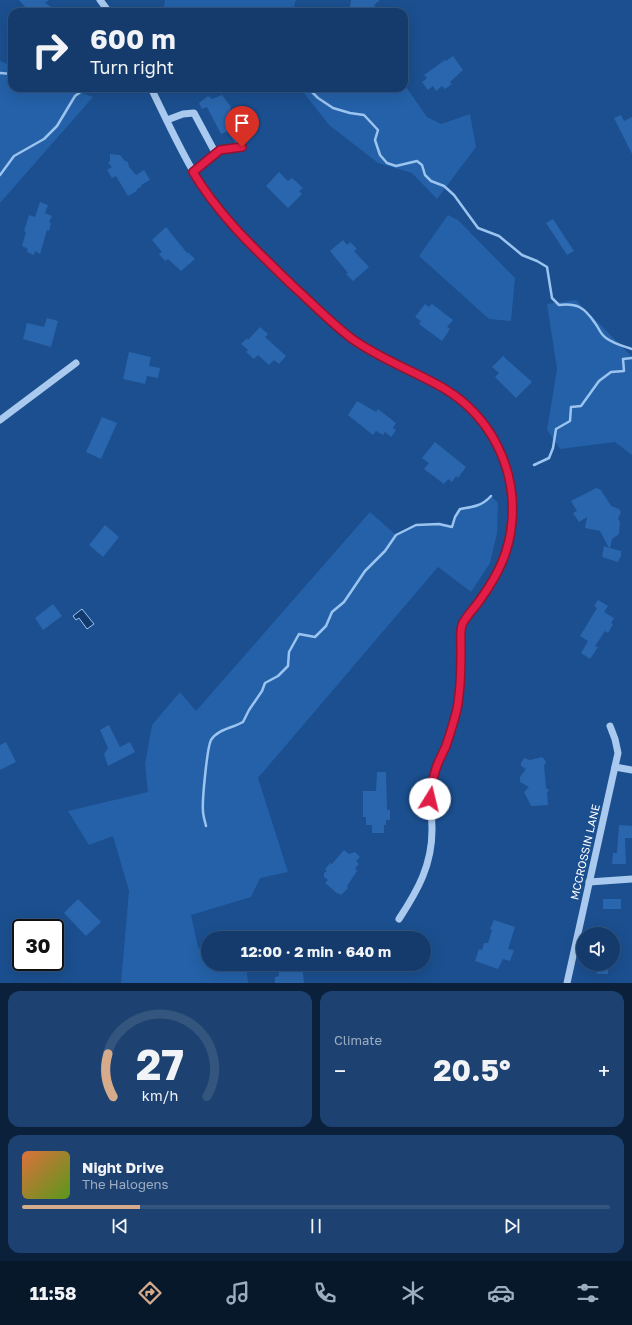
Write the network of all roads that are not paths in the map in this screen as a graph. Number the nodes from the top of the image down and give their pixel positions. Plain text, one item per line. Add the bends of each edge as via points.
1 (153, 92) edge
2 (167, 120) junction
3 (242, 147) dead end
4 (216, 154) junction
5 (193, 172) junction
6 (76, 363) dead end
7 (0, 420) edge
8 (610, 726) dead end
9 (615, 767) junction
10 (632, 770) edge
11 (632, 879) edge
12 (589, 882) junction
13 (399, 918) dead end
14 (567, 983) edge

1 - 2 street
2 - 4 street via 194,112
2 - 5 street
3 - 4 street via 220,150
4 - 5 street
5 - 13 street via 204,191 232,226 327,318 377,355 445,389 471,409 492,435 506,463 513,502 510,541 506,556 491,584 462,625 457,707 453,727 435,771 432,786 432,831 428,860 421,882
6 - 7 street
8 - 9 street, MCCROSSIN LANE via 618,753
9 - 10 street
9 - 12 street, MCCROSSIN LANE
11 - 12 street
12 - 14 street, MCCROSSIN LANE

